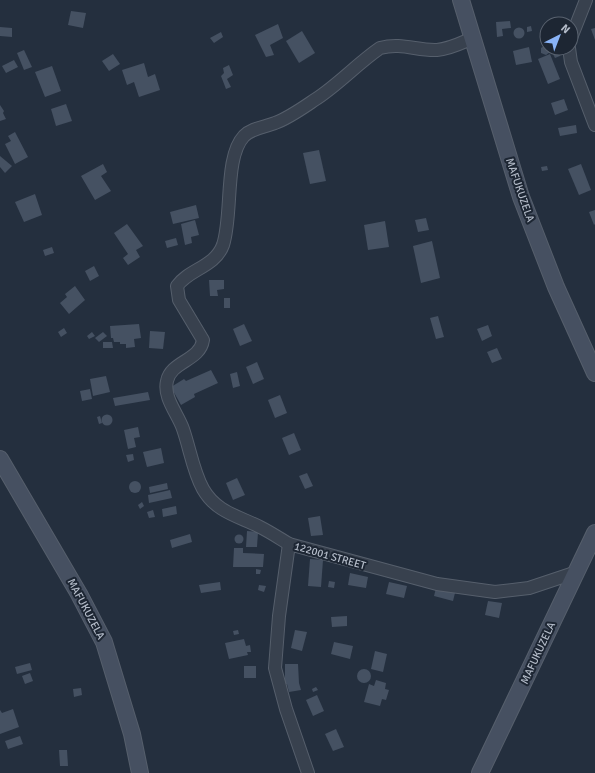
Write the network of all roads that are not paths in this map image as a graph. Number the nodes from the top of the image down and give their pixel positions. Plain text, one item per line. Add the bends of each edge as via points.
1 (461, 0) edge
2 (586, 0) edge
3 (579, 18) edge
4 (473, 38) junction
5 (570, 56) edge
6 (595, 125) edge
7 (595, 373) edge
8 (0, 459) edge
9 (595, 533) edge
10 (289, 544) junction
11 (577, 572) junction
12 (140, 773) edge
13 (308, 773) edge
14 (480, 773) edge

1 - 4 main road, MAFUKUZELA
2 - 3 street
4 - 7 main road, MAFUKUZELA via 521,197 556,287
4 - 10 street via 449,48 435,50 403,45 380,48 317,98 275,123 255,129 245,136 234,156 229,221 223,245 218,255 203,268 182,278 178,286 179,300 203,340 197,354 167,378 166,387 168,398 183,428 197,474 204,490 225,512 260,526
5 - 6 street
8 - 12 main road, MAFUKUZELA via 104,642 130,727
9 - 11 main road, MAFUKUZELA
10 - 11 street, 122001 STREET via 437,584 495,592 529,588
10 - 13 street, 122001 STREET via 275,668
11 - 14 main road, MAFUKUZELA

